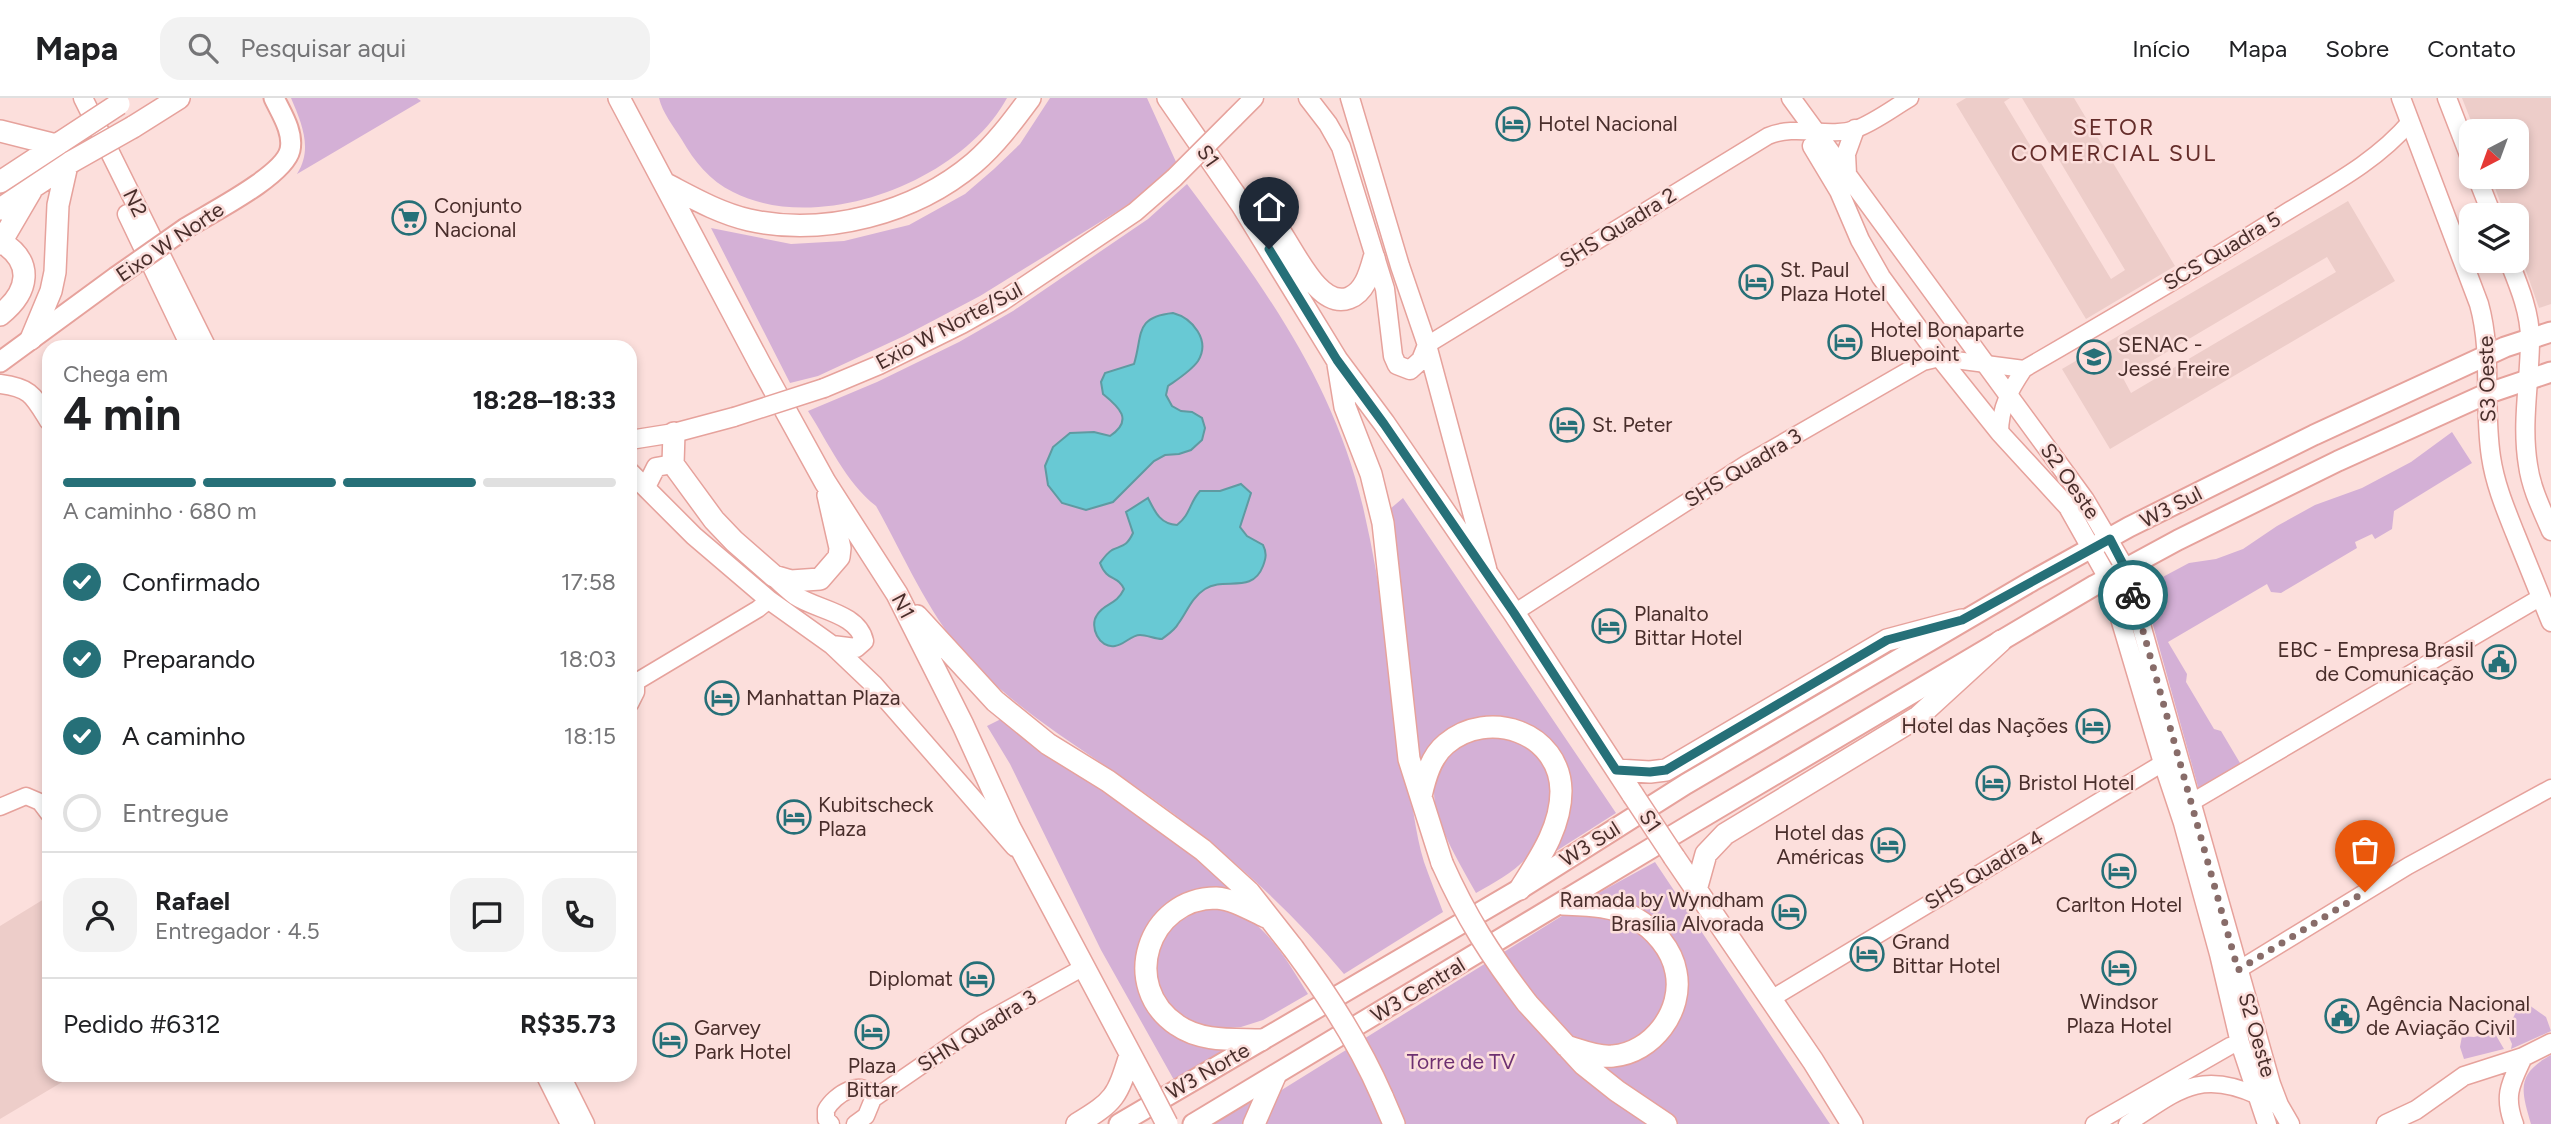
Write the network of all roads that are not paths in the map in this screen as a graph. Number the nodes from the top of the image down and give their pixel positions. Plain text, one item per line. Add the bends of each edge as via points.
1 (73, 98) edge
2 (83, 98) edge
3 (274, 98) edge
4 (620, 98) edge
5 (1030, 98) edge
6 (1168, 98) edge
7 (1254, 98) edge
8 (1308, 98) edge
9 (1350, 98) edge
10 (1777, 98) edge
11 (1791, 98) edge
12 (1910, 98) edge
13 (2401, 98) edge
14 (2447, 98) edge
15 (178, 99) edge
16 (124, 101) edge
17 (2410, 122) junction
18 (1855, 129) junction
19 (2459, 129) edge
20 (0, 131) edge
21 (1808, 131) junction
22 (58, 143) junction
23 (0, 162) edge
24 (69, 164) junction
25 (24, 166) junction
26 (1847, 174) junction
27 (0, 182) edge
28 (666, 184) junction
29 (33, 187) junction
30 (1242, 205) junction
31 (0, 209) edge
32 (0, 242) edge
33 (1374, 258) junction
34 (2514, 273) edge
35 (0, 315) edge
36 (2551, 332) edge
37 (2530, 338) junction
38 (31, 339) junction
39 (187, 340) edge
40 (202, 340) edge
41 (1427, 345) junction
42 (2488, 355) junction
43 (1940, 358) junction
44 (1337, 360) junction
45 (0, 362) edge
46 (1985, 365) junction
47 (2024, 369) junction
48 (2551, 372) edge
49 (2527, 380) junction
50 (0, 384) edge
51 (2007, 394) junction
52 (2486, 394) junction
53 (42, 410) edge
54 (674, 433) junction
55 (2000, 433) junction
56 (637, 439) edge
57 (673, 464) junction
58 (2243, 470) junction
59 (637, 479) edge
60 (825, 482) junction
61 (646, 487) junction
62 (2255, 504) junction
63 (2551, 531) edge
64 (2101, 543) junction
65 (2117, 573) junction
66 (774, 576) junction
67 (1489, 578) junction
68 (897, 594) junction
69 (2541, 597) junction
70 (769, 600) junction
71 (1514, 613) junction
72 (1962, 620) junction
73 (2551, 622) edge
74 (2001, 641) junction
75 (832, 645) junction
76 (637, 679) edge
77 (2163, 764) junction
78 (1616, 770) junction
79 (2551, 788) edge
80 (1420, 798) junction
81 (2192, 802) junction
82 (42, 805) edge
83 (0, 807) edge
84 (1028, 862) junction
85 (1520, 889) junction
86 (1696, 890) junction
87 (1562, 904) junction
88 (1268, 918) junction
89 (1084, 967) junction
90 (2238, 970) junction
91 (1771, 999) junction
92 (1261, 1040) junction
93 (2240, 1043) junction
94 (2551, 1043) edge
95 (1566, 1046) junction
96 (1130, 1055) junction
97 (2523, 1057) junction
98 (2267, 1071) junction
99 (1275, 1076) junction
100 (549, 1082) edge
101 (564, 1082) edge
102 (2258, 1096) junction
103 (873, 1099) junction
104 (825, 1122) edge
105 (570, 1124) edge
106 (585, 1124) edge
107 (855, 1124) edge
108 (1077, 1124) edge
109 (1119, 1124) edge
110 (1167, 1124) edge
111 (1193, 1124) edge
112 (1254, 1124) edge
113 (1394, 1124) edge
114 (1666, 1124) edge
115 (1852, 1124) edge
116 (2094, 1124) edge
117 (2127, 1124) edge
118 (2267, 1124) edge
119 (2290, 1124) edge
120 (2386, 1124) edge
121 (2514, 1124) edge

1 - 39 main road, N2
2 - 40 main road, N2
3 - 38 main road, Eixo W Norte, bridge via 289,129 290,150 282,166
4 - 28 highway, N1
5 - 28 highway via 993,145 957,176 919,198 844,223 747,219
6 - 30 highway, S1
7 - 54 main road, Exio W Norte/Sul, bridge via 1135,212 1001,302 824,388
8 - 33 main road via 1341,147
9 - 41 main road
10 - 21 main road, S2 Oeste
11 - 21 main road, S2 Oeste
12 - 18 street
13 - 17 main road, S3 Oeste
14 - 19 main road
15 - 24 highway, bridge
16 - 22 highway, bridge
17 - 42 main road, S3 Oeste via 2479,304
17 - 47 street, SCS Quadra 5 via 2387,146 2353,170
18 - 21 street, SHS Quadra 2
18 - 26 main road via 1846,154
20 - 22 highway
21 - 26 main road, S2 Oeste
21 - 41 street, SHS Quadra 2 via 1786,130 1768,136
21 - 43 main road, S2 Oeste via 1860,240
22 - 25 highway
23 - 25 highway
24 - 29 highway
24 - 38 highway via 58,205 53,281
25 - 27 highway
26 - 46 main road, S2 Oeste
28 - 60 highway, N1
29 - 31 highway
29 - 32 highway
30 - 33 highway via 1265,213 1275,223 1315,285 1328,297 1347,299 1356,294
30 - 44 highway, S1
32 - 35 highway via 17,254 25,274 18,296
33 - 41 main road via 1385,289 1397,365 1410,370
34 - 37 main road, S3 Oeste
36 - 37 main road, W3 Sul
37 - 42 main road, W3 Sul
37 - 49 main road, S3 Oeste
38 - 45 main road, Eixo W Norte
41 - 67 main road
42 - 52 main road, S3 Oeste
42 - 58 main road, W3 Sul
43 - 46 street, SHS Quadra 3
43 - 55 main road, S2 Oeste
43 - 71 street, SHS Quadra 3 via 1898,375 1746,464
44 - 67 highway, S1
44 - 80 highway via 1345,407 1371,474 1383,523 1409,759
46 - 47 street
46 - 51 main road, S2 Oeste
47 - 51 street, SCS Quadra 5
48 - 49 main road, W3 Sul
49 - 52 main road, W3 Sul
49 - 63 main road, S3 Oeste via 2528,465
50 - 53 main road via 32,394
51 - 55 street, SCS Quadra 5
51 - 64 main road, S2 Oeste via 2085,500
52 - 62 main road, W3 Sul
52 - 69 main road, S3 Oeste via 2490,457 2498,491
54 - 56 main road, Exio W Norte/Sul
54 - 57 highway
55 - 64 main road, S2 Oeste
57 - 61 main road via 656,467
57 - 66 highway via 714,520
58 - 62 main road via 2253,482
58 - 64 main road, W3 Sul
59 - 61 main road
60 - 66 highway via 839,557 820,579 791,581
60 - 68 highway, N1
61 - 70 main road via 694,536
62 - 65 main road, W3 Sul
64 - 65 main road, S2 Oeste
64 - 72 main road, W3 Sul
65 - 74 main road, W3 Sul
65 - 77 main road, S2 Oeste
65 - 81 main road, S2 Oeste
66 - 75 main road via 797,596 862,631 864,641 856,648
67 - 71 highway, S1
68 - 84 highway, N1
68 - 88 highway via 995,701 1048,744 1203,850 1249,892
69 - 73 main road, S3 Oeste
69 - 81 street
70 - 75 main road
70 - 76 street
71 - 78 highway, S1
72 - 78 highway via 1887,640 1666,770
72 - 85 main road, W3 Sul
74 - 86 highway via 1918,717 1720,838 1706,854
74 - 87 main road, W3 Sul
75 - 84 main road via 873,684
77 - 91 street, SHS Quadra 4
77 - 93 main road, S2 Oeste via 2212,928
78 - 86 highway, S1, bridge
79 - 90 street via 2408,866
80 - 85 highway via 1426,773 1444,745 1468,730 1504,727 1525,733 1544,748 1556,768 1559,811 1553,833
80 - 95 highway, bridge via 1463,910 1494,960
81 - 90 main road, S2 Oeste
82 - 83 street via 26,796
84 - 89 highway, N1
85 - 92 main road, W3 Central
86 - 91 highway, S1
87 - 95 highway via 1601,906 1634,918 1655,933 1669,950 1677,995 1661,1030 1632,1052 1611,1057
87 - 99 main road, W3 Central
88 - 92 highway via 1217,898 1179,908 1158,929 1147,949 1145,966 1154,1000 1178,1026 1216,1039
88 - 113 highway, bridge via 1343,1020 1369,1065
89 - 96 highway, N1
89 - 103 street, SHN Quadra 3 via 983,1023
90 - 98 main road, S2 Oeste
91 - 115 highway, S1
92 - 109 main road, W3 Norte
93 - 98 main road via 2251,1047
93 - 102 main road, S2 Oeste
93 - 116 street
94 - 97 main road
95 - 114 highway via 1617,1091
96 - 108 highway via 1113,1100
96 - 110 highway, N1, bridge
97 - 120 main road via 2464,1076 2416,1110
97 - 121 main road via 2509,1086 2508,1107
98 - 119 main road, S2 Oeste
99 - 111 main road, W3 Norte
99 - 112 highway
100 - 105 main road
101 - 106 main road
102 - 117 street via 2212,1082 2195,1085
102 - 118 main road, S2 Oeste
103 - 104 street via 865,1088 839,1094 826,1110
103 - 107 street, SHN Quadra 3 via 866,1116

